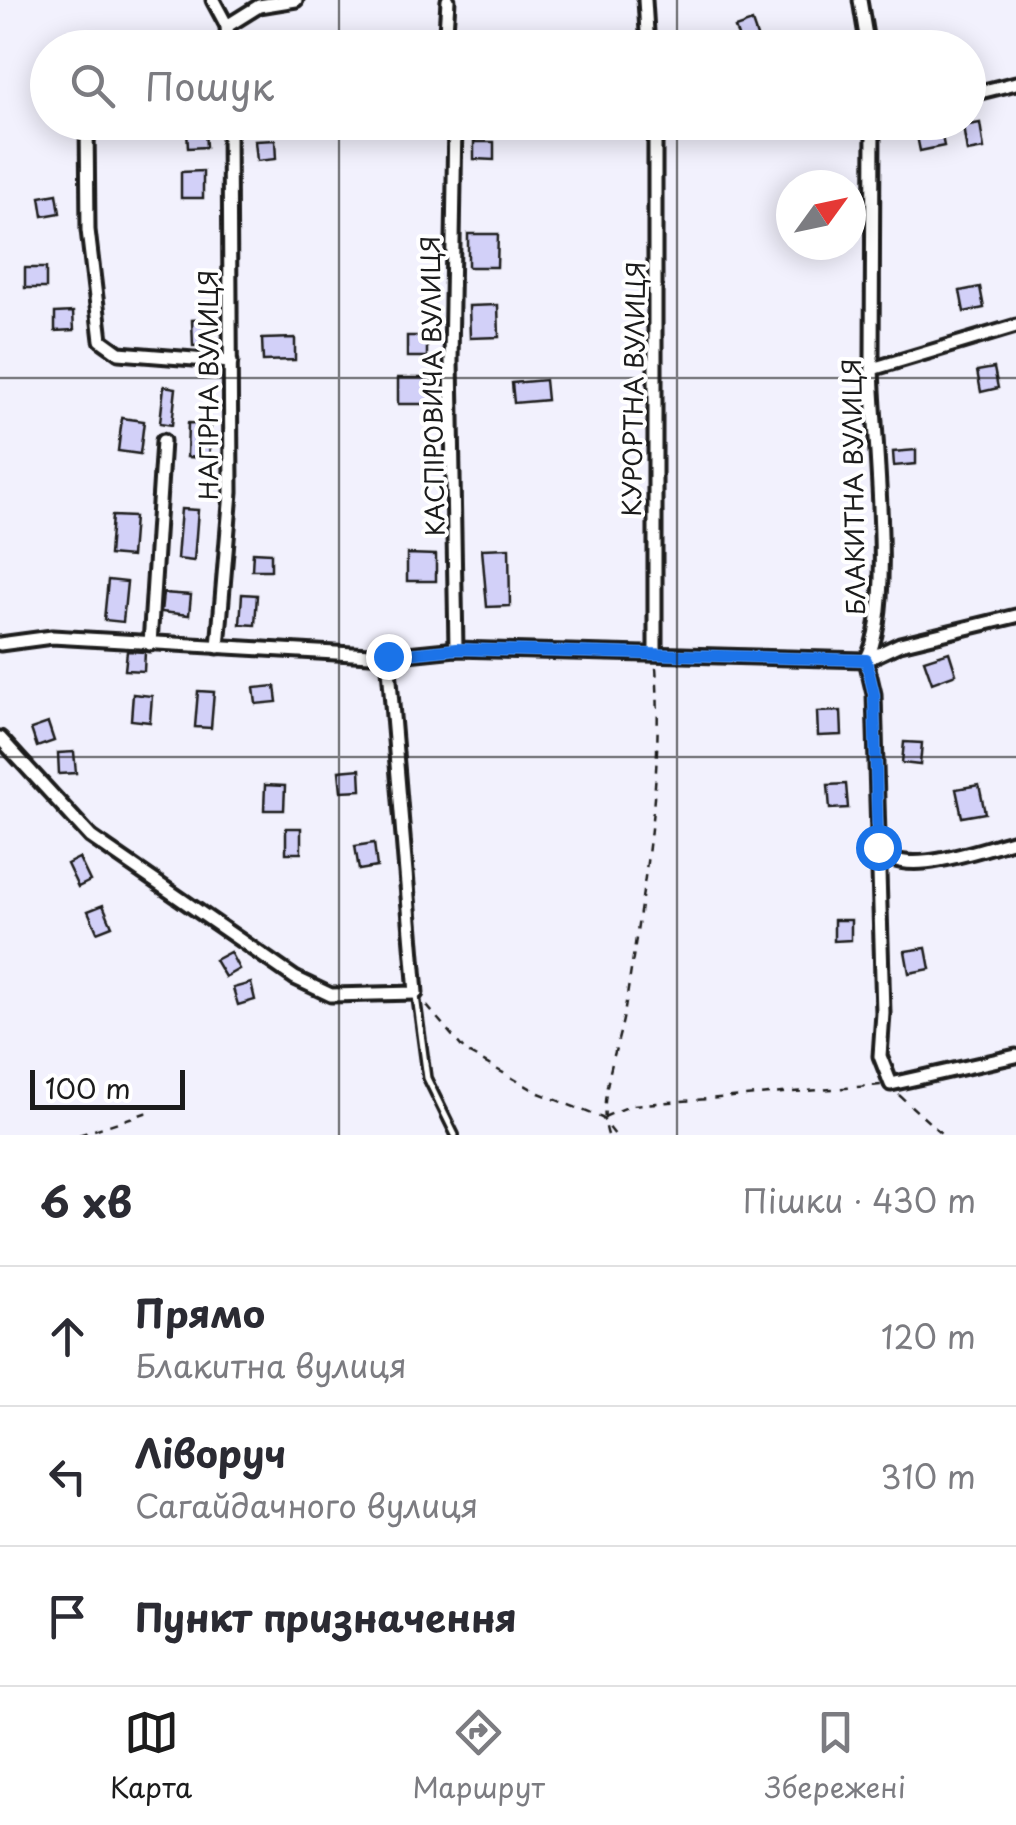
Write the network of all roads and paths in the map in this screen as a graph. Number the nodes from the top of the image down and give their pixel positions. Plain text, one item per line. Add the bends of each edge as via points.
1 (213, 0) edge
2 (296, 0) edge
3 (448, 0) edge
4 (644, 0) edge
5 (860, 0) edge
6 (227, 26) junction
7 (227, 30) edge
8 (446, 30) edge
9 (646, 30) edge
10 (865, 30) edge
11 (1016, 84) edge
12 (986, 91) edge
13 (88, 140) edge
14 (229, 140) edge
15 (455, 140) edge
16 (655, 140) edge
17 (873, 140) edge
18 (1016, 326) edge
19 (230, 362) junction
20 (872, 368) junction
21 (163, 441) dead end
22 (1016, 616) edge
23 (0, 644) edge
24 (150, 644) junction
25 (218, 646) junction
26 (456, 649) junction
27 (654, 651) junction
28 (388, 656) junction
29 (866, 660) junction
30 (0, 738) edge
31 (1016, 840) edge
32 (878, 847) junction
33 (416, 993) junction
34 (1016, 1056) edge
35 (891, 1084) junction
36 (148, 1112) dead end
37 (602, 1118) junction
38 (79, 1135) edge
39 (455, 1135) edge
40 (608, 1135) edge
41 (615, 1135) edge
42 (944, 1135) edge

1 - 6 street
2 - 6 street via 259,6
3 - 8 street
4 - 9 street
5 - 10 street
6 - 7 street
11 - 12 street
13 - 19 street via 88,230 101,340 119,353
14 - 19 street, НАГІРНА ВУЛИЦЯ
15 - 26 street, КАСПІРОВИЧА ВУЛИЦЯ
16 - 27 street, КУРОРТНА ВУЛИЦЯ
17 - 20 street, БЛАКИТНА ВУЛИЦЯ
18 - 20 street
19 - 25 street, НАГІРНА ВУЛИЦЯ via 230,544
20 - 29 street, БЛАКИТНА ВУЛИЦЯ via 880,592 876,643
21 - 24 street
22 - 29 street via 900,644
23 - 24 street via 52,638
24 - 25 street
25 - 28 street
26 - 27 street
26 - 28 street
27 - 29 street
27 - 37 path via 646,875
28 - 33 street
29 - 32 street, БЛАКИТНА ВУЛИЦЯ via 874,694
30 - 33 street via 92,837 295,978 331,995
31 - 32 street via 908,865 893,863
32 - 35 street, БЛАКИТНА ВУЛИЦЯ via 880,1056
33 - 37 path via 466,1052 538,1093
33 - 39 lane via 427,1078
34 - 35 street
35 - 37 path via 632,1106
35 - 42 path via 906,1106
36 - 38 path
37 - 40 path
37 - 41 path

